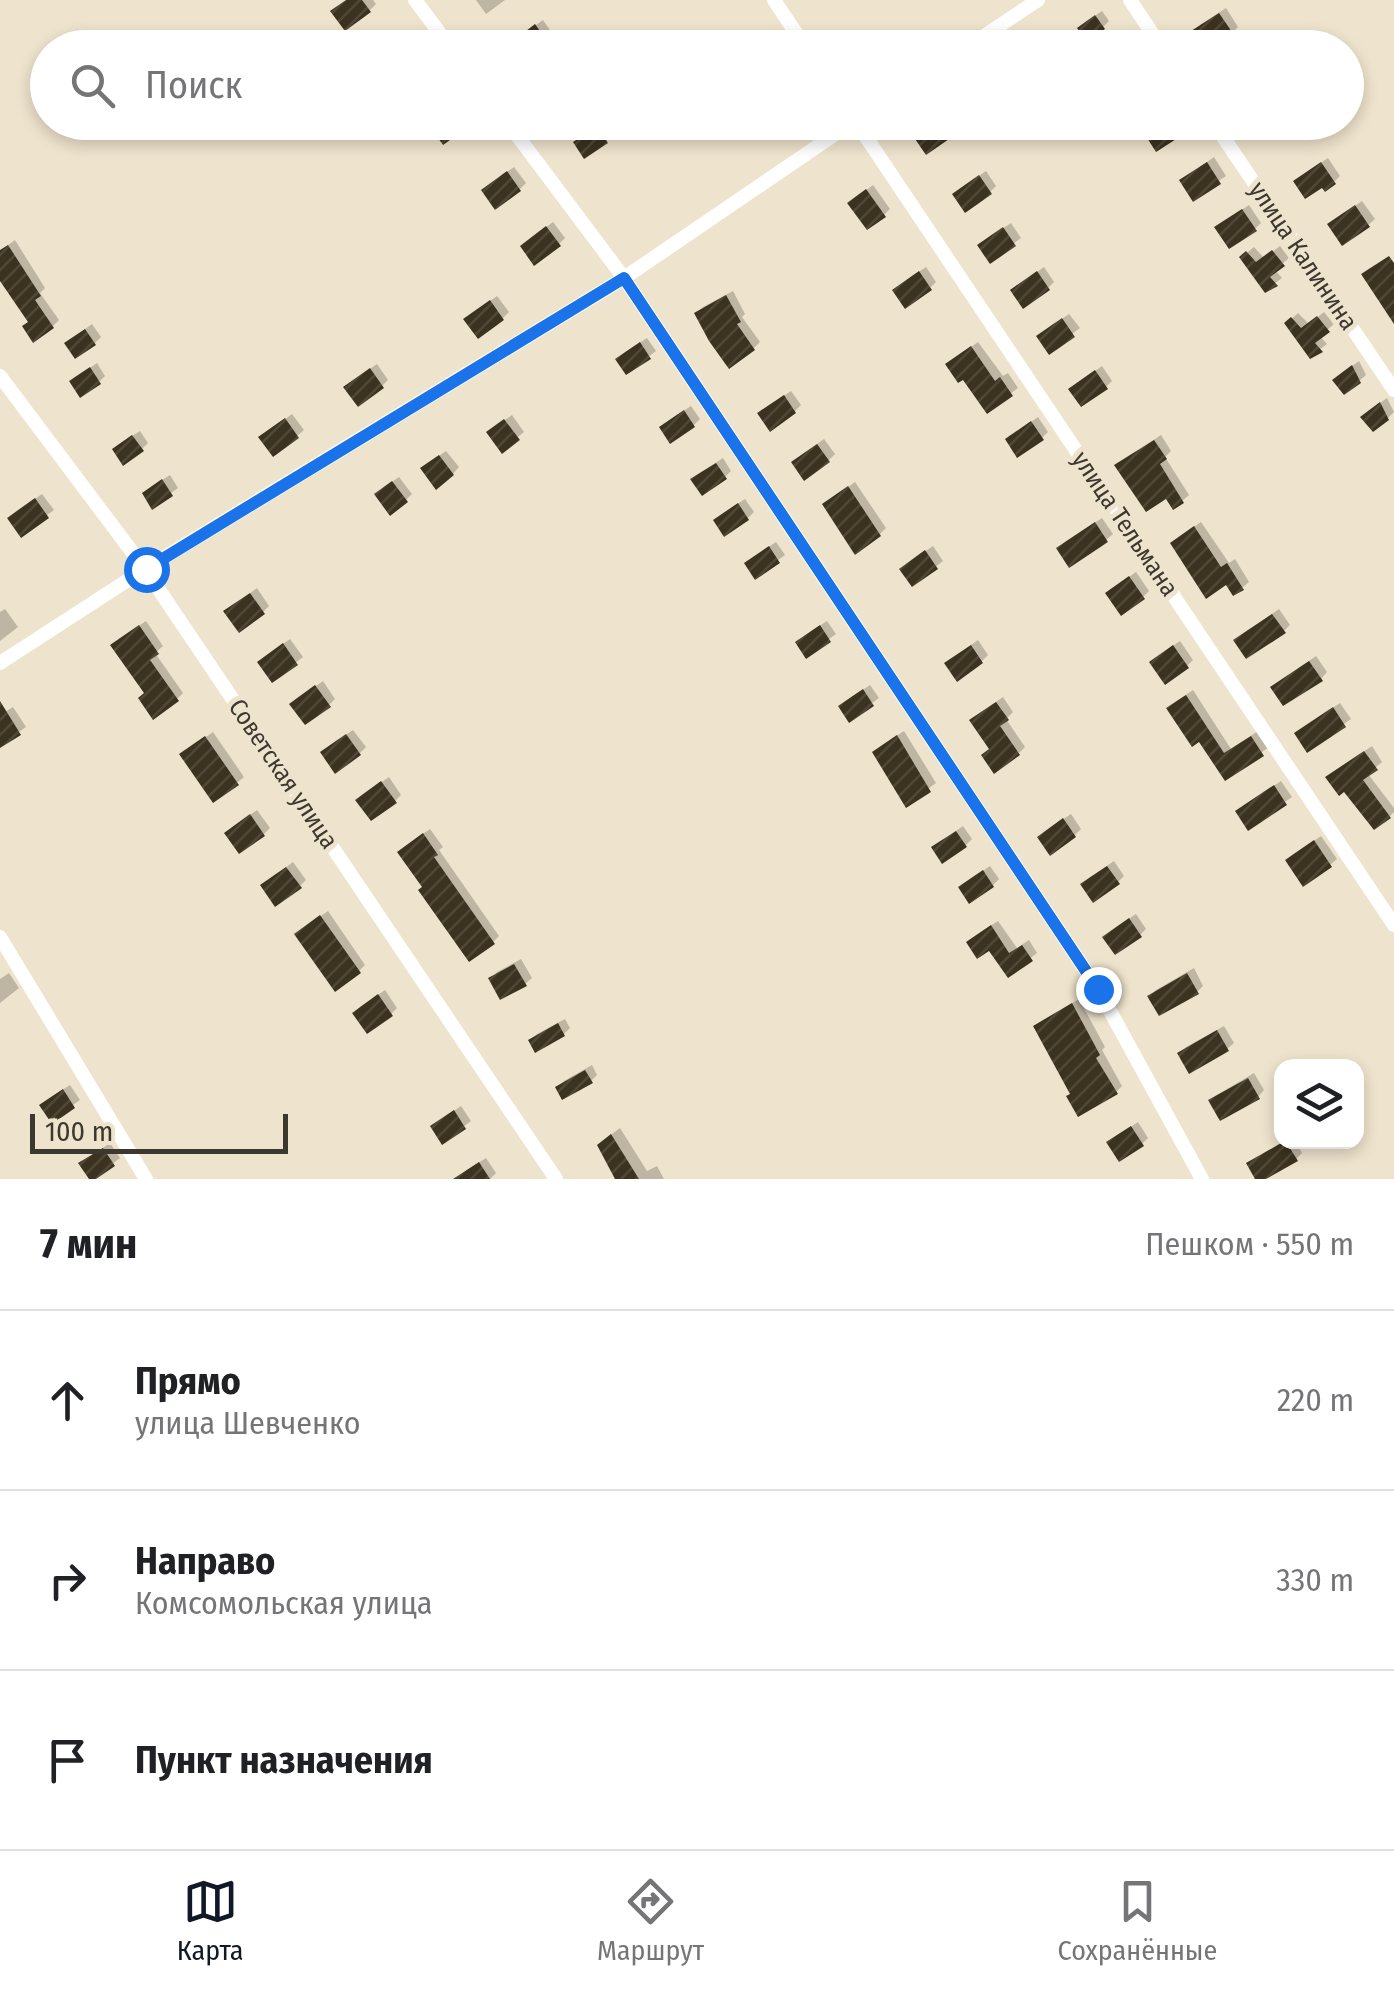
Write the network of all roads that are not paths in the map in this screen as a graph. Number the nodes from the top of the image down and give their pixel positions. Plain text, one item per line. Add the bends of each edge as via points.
1 (415, 0) edge
2 (774, 0) edge
3 (1038, 0) edge
4 (1130, 0) edge
5 (438, 30) edge
6 (794, 30) edge
7 (993, 30) edge
8 (1150, 30) edge
9 (520, 140) edge
10 (827, 140) edge
11 (866, 140) edge
12 (1225, 140) edge
13 (624, 278) junction
14 (0, 376) edge
15 (1394, 390) edge
16 (146, 569) junction
17 (0, 663) edge
18 (1394, 925) edge
19 (0, 937) edge
20 (146, 1179) edge
21 (556, 1179) edge
22 (1202, 1179) edge

1 - 5 street
2 - 6 street
3 - 7 street
4 - 8 street
9 - 13 street
10 - 13 street
11 - 18 street, улица Тельмана
12 - 15 street, улица Калинина
13 - 16 street
13 - 22 street via 1098,989
14 - 16 street, Советская улица
16 - 17 street
16 - 21 street, Советская улица
19 - 20 street

